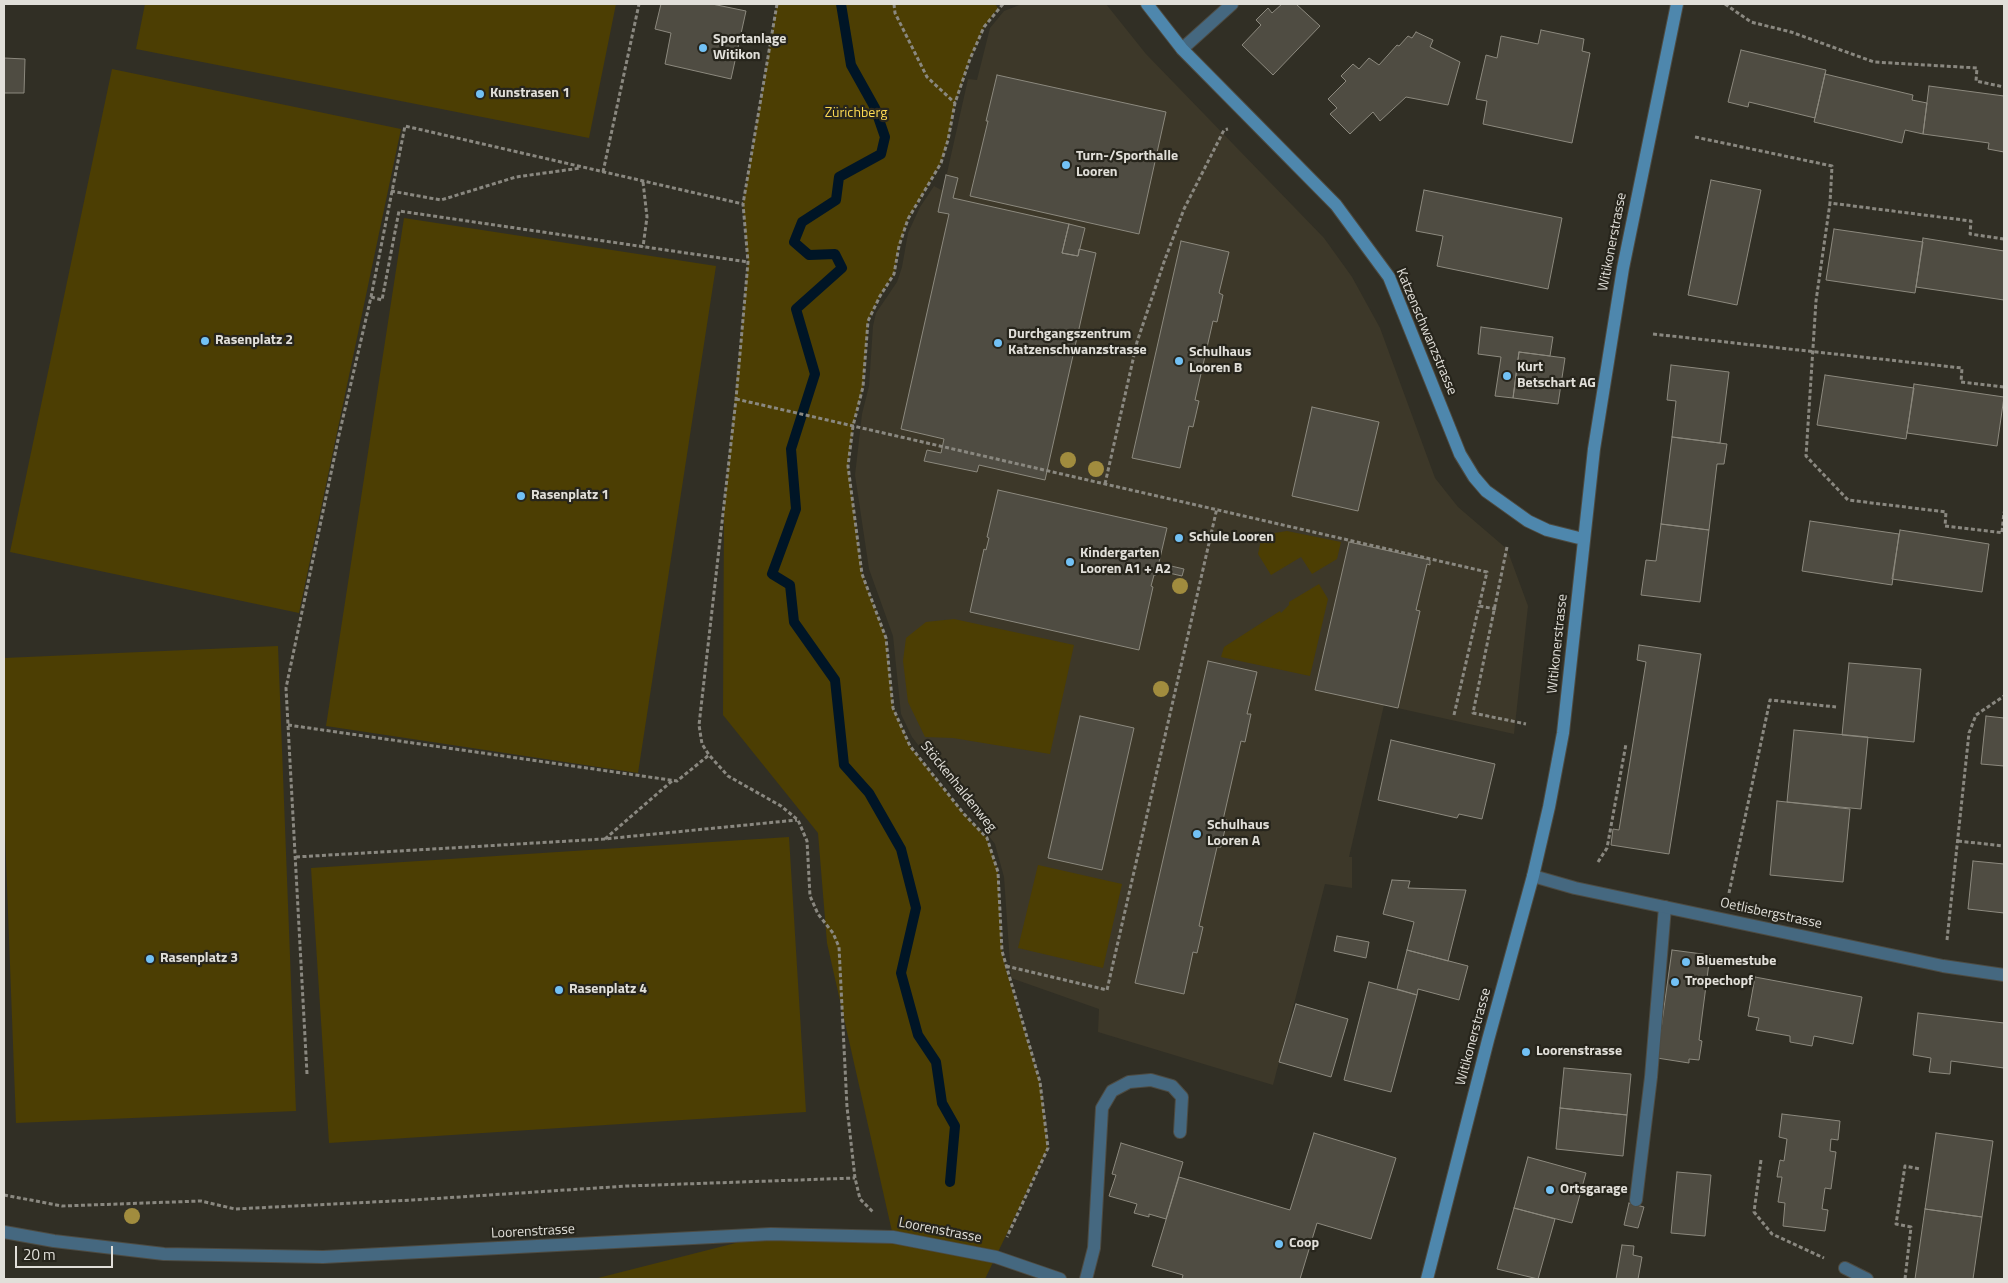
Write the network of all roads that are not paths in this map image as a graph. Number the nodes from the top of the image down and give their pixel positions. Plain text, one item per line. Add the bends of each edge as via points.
1 (1147, 4) edge
2 (1232, 4) edge
3 (1677, 4) edge
4 (1182, 49) junction
5 (1584, 539) junction
6 (1533, 876) junction
7 (1665, 907) junction
8 (2004, 975) edge
9 (1180, 1132) dead end
10 (1636, 1200) dead end
11 (4, 1232) edge
12 (1845, 1268) road end
13 (1060, 1279) edge
14 (1086, 1279) edge
15 (1427, 1279) edge
16 (1867, 1279) edge

1 - 4 main road, Katzenschwanzstrasse
2 - 4 street
3 - 5 main road, Witikonerstrasse via 1623,268 1594,449
4 - 5 main road, Katzenschwanzstrasse via 1336,205 1389,277 1460,454 1474,477 1486,491 1528,521 1547,530
5 - 6 main road, Witikonerstrasse via 1562,733
6 - 7 street, Oetlisbergstrasse
6 - 15 main road, Witikonerstrasse
7 - 8 street, Oetlisbergstrasse via 1943,966
7 - 10 street via 1651,1077
9 - 14 street via 1182,1097 1172,1086 1151,1080 1129,1082 1112,1091 1102,1108 1094,1248
11 - 13 street, Loorenstrasse via 164,1254 323,1258 771,1234 893,1237 996,1257
12 - 16 street

